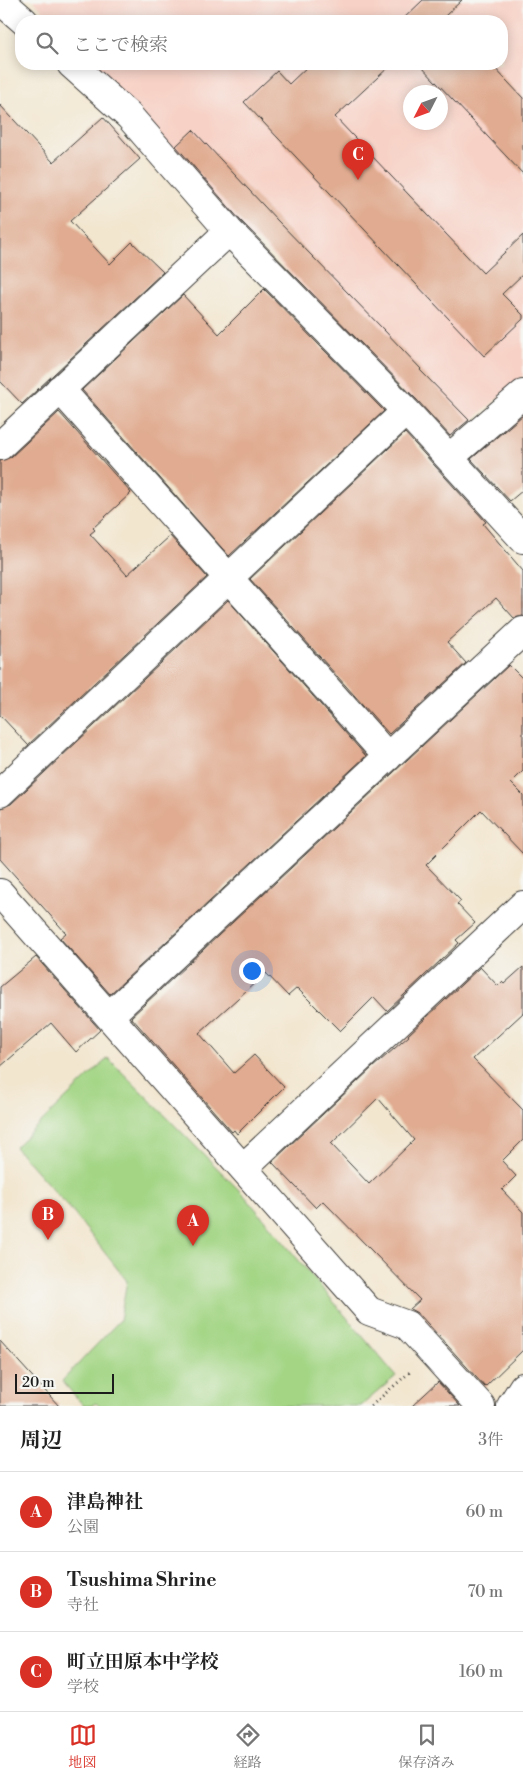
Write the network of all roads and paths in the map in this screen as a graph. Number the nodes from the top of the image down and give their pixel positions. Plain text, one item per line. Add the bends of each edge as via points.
1 (0, 0) edge
2 (17, 15) edge
3 (78, 70) edge
4 (229, 231) junction
5 (60, 390) junction
6 (523, 394) edge
7 (406, 412) junction
8 (0, 446) edge
9 (449, 458) junction
10 (523, 539) edge
11 (229, 578) junction
12 (523, 631) edge
13 (388, 756) junction
14 (0, 793) edge
15 (0, 893) edge
16 (523, 905) edge
17 (108, 1016) junction
18 (243, 1168) junction
19 (432, 1353) junction
20 (523, 1387) edge
21 (370, 1406) edge
22 (481, 1406) edge
23 (512, 1406) edge

1 - 2 street
3 - 4 street via 130,116
4 - 5 street
4 - 7 street
5 - 8 street
5 - 11 street
6 - 9 street
7 - 9 street
7 - 11 street
9 - 10 street
11 - 13 street
11 - 14 street
12 - 13 street
13 - 17 street
15 - 17 street
16 - 18 street
17 - 18 street
18 - 19 street via 369,1311 407,1325
19 - 21 path
19 - 22 street
20 - 23 street

